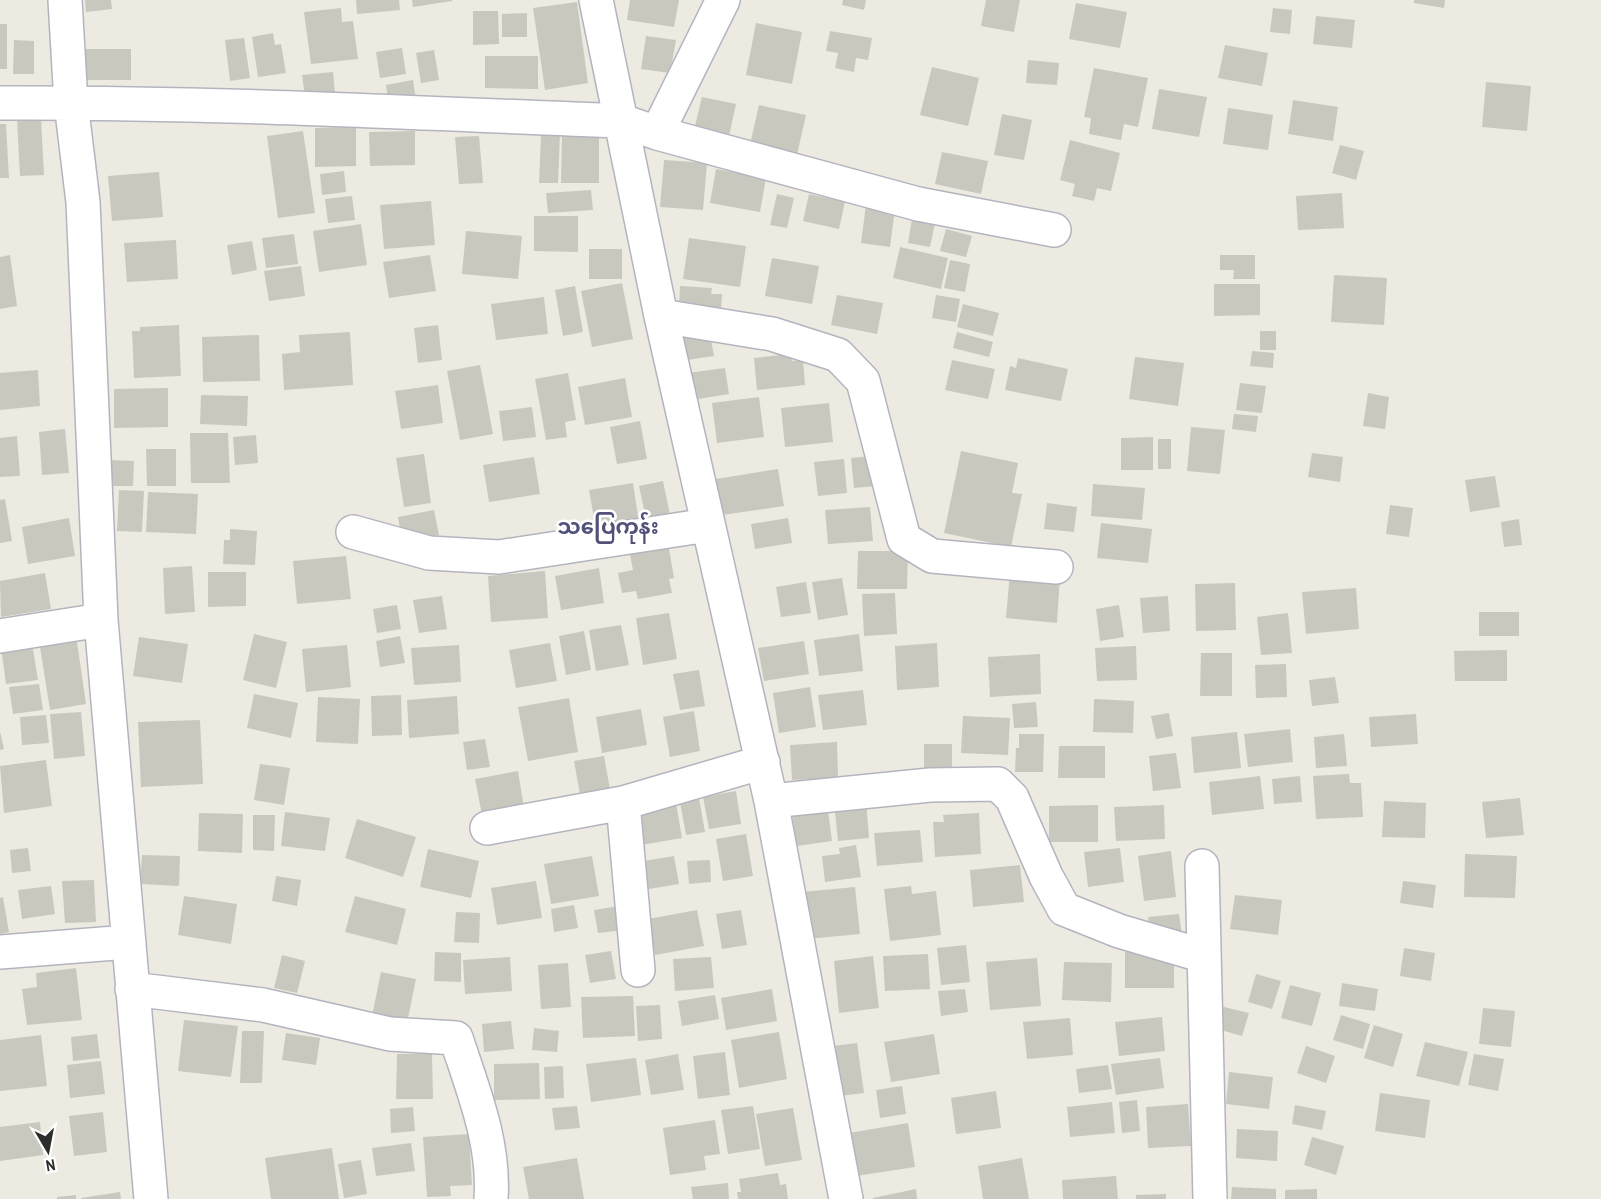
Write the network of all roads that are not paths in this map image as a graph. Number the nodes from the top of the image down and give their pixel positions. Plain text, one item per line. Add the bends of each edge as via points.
1 (65, 0) edge
2 (596, 0) edge
3 (723, 0) edge
4 (0, 103) edge
5 (71, 103) junction
6 (622, 121) junction
7 (657, 133) junction
8 (1054, 230) dead end
9 (661, 316) junction
10 (708, 525) junction
11 (353, 532) dead end
12 (1056, 567) dead end
13 (101, 620) junction
14 (0, 636) edge
15 (763, 762) junction
16 (771, 801) junction
17 (623, 803) junction
18 (487, 828) dead end
19 (1202, 866) dead end
20 (128, 942) junction
21 (0, 952) edge
22 (1204, 956) junction
23 (638, 970) dead end
24 (132, 989) junction
25 (151, 1199) edge
26 (491, 1199) edge
27 (846, 1199) edge
28 (1210, 1199) edge

1 - 5 street
2 - 6 street
3 - 7 street
4 - 5 street
5 - 6 street
5 - 13 street via 83,202
6 - 7 street
6 - 9 street
7 - 8 street via 918,204
9 - 10 street
9 - 12 street via 772,334 838,355 863,381 904,539 932,555
10 - 11 street via 499,557 429,553
10 - 15 street
13 - 14 street
13 - 20 street
15 - 16 street
15 - 17 street
16 - 22 street via 930,785 998,784 1012,798 1064,909 1119,931
16 - 27 street
17 - 18 street
17 - 23 street
19 - 22 street
20 - 21 street
20 - 24 street
22 - 28 street
24 - 25 street
24 - 26 street via 263,1005 390,1034 456,1038 484,1124

